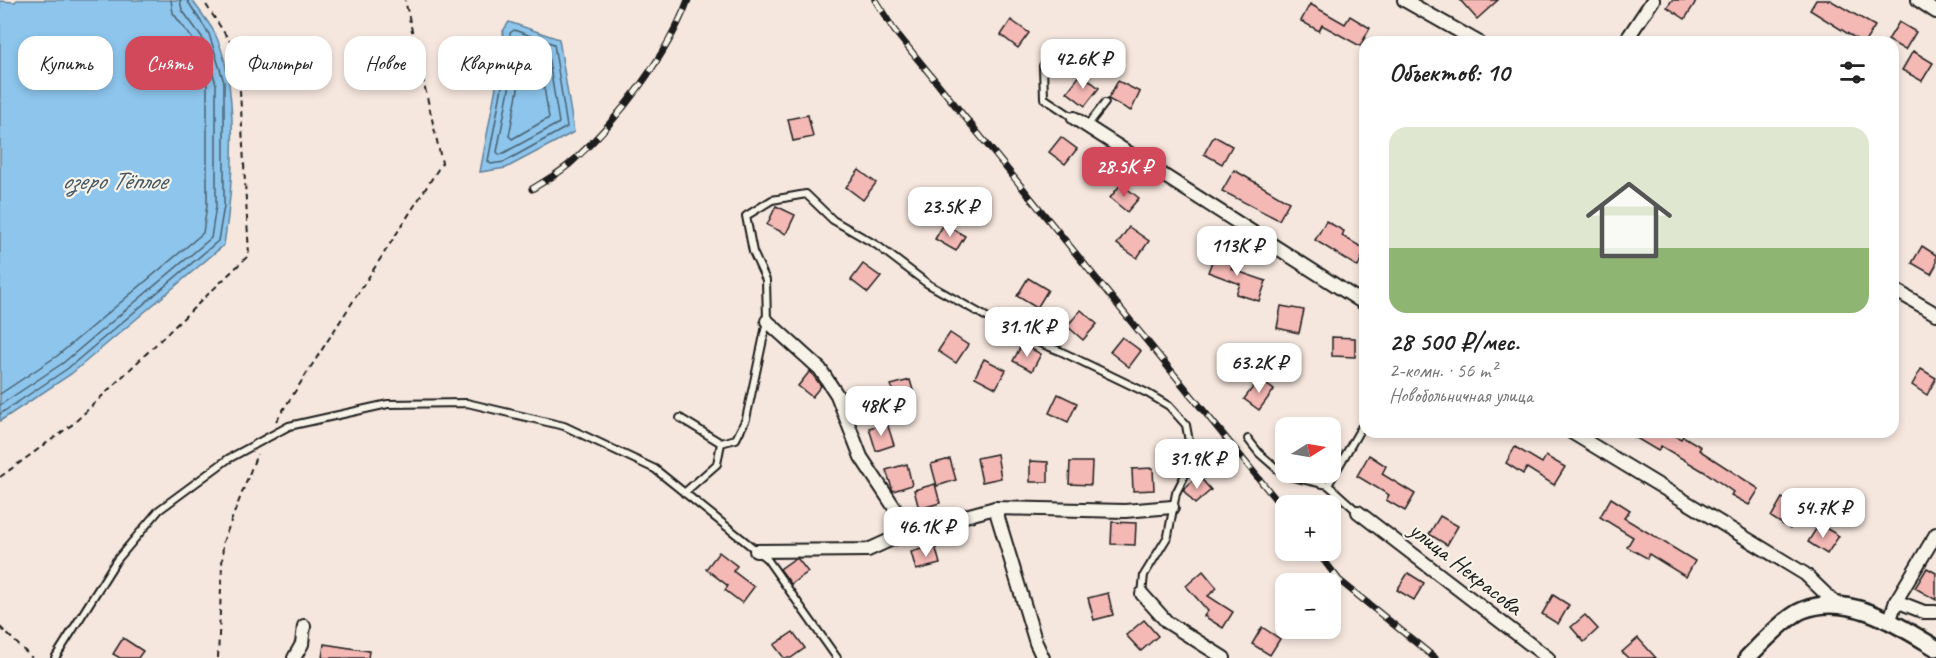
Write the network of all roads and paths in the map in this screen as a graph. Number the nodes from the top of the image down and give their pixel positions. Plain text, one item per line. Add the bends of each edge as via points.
1 (203, 0) edge
2 (405, 0) edge
3 (1404, 0) edge
4 (1653, 0) edge
5 (1918, 0) edge
6 (1936, 12) edge
7 (1468, 36) edge
8 (1629, 36) edge
9 (1054, 51) dead end
10 (1105, 103) dead end
11 (1074, 118) joint
12 (1088, 126) junction
13 (1899, 292) edge
14 (1359, 300) edge
15 (1936, 314) edge
16 (768, 321) junction
17 (680, 418) dead end
18 (1359, 432) edge
19 (1581, 438) edge
20 (1248, 439) dead end
21 (263, 440) junction
22 (721, 443) junction
23 (0, 477) edge
24 (1329, 485) junction
25 (684, 493) junction
26 (1172, 507) junction
27 (995, 508) junction
28 (1358, 512) joint
29 (910, 531) junction
30 (1936, 534) edge
31 (756, 551) junction
32 (1142, 594) joint
33 (1896, 601) junction
34 (1834, 603) junction
35 (1936, 612) edge
36 (1890, 620) junction
37 (304, 626) dead end
38 (0, 627) edge
39 (1936, 648) edge
40 (32, 658) edge
41 (55, 658) edge
42 (218, 658) edge
43 (294, 658) edge
44 (837, 658) edge
45 (1043, 658) edge
46 (1224, 658) edge
47 (1548, 658) edge
48 (1747, 658) edge

1 - 23 path via 238,54 249,255 73,424
2 - 21 path via 442,163
3 - 7 street
4 - 8 street
5 - 6 street
9 - 11 lane via 1042,66 1044,98
10 - 12 lane
11 - 12 street
12 - 14 street
13 - 15 street
16 - 22 lane via 746,419 736,439
16 - 26 lane via 765,280 753,252 746,216 772,200 806,195 833,220 878,246 928,284 1015,333 1060,351 1169,406 1186,425 1190,447 1187,471
16 - 29 street via 820,369 837,394 861,457
17 - 22 lane
18 - 24 lane
19 - 34 street via 1805,574
20 - 24 lane via 1284,475
21 - 25 lane via 289,426 388,404 467,403 564,426 655,469
21 - 41 lane via 228,459 159,510 116,561
21 - 42 path via 223,542
22 - 25 lane via 717,464
24 - 28 lane
25 - 31 lane
26 - 27 street via 1125,511
26 - 32 lane via 1168,536 1144,575
27 - 29 street
27 - 45 street
28 - 47 street, улица Некрасова
29 - 31 street via 868,550
30 - 33 street
31 - 44 lane via 767,559
32 - 46 street via 1167,622
33 - 35 street via 1924,612
33 - 36 street
34 - 36 street
34 - 48 street via 1802,610
36 - 39 street
37 - 43 street via 302,644
38 - 40 path

